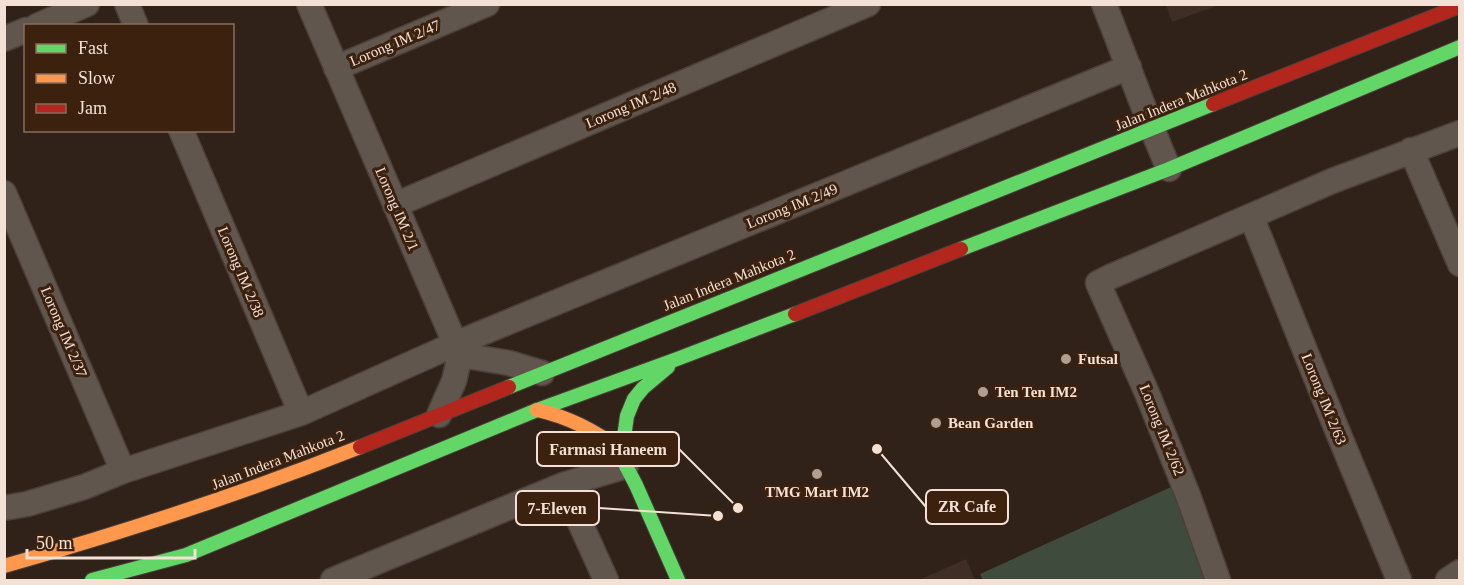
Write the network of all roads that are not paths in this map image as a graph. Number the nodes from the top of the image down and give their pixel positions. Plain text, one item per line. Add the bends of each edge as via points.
1 (87, 4) edge
2 (127, 4) edge
3 (309, 4) edge
4 (487, 4) edge
5 (868, 4) edge
6 (1104, 4) edge
7 (1460, 6) edge
8 (42, 24) edge
9 (135, 24) edge
10 (24, 31) edge
11 (4, 39) edge
12 (1460, 47) edge
13 (1129, 67) junction
14 (336, 68) junction
15 (1151, 130) junction
16 (182, 132) edge
17 (1460, 133) edge
18 (1412, 150) junction
19 (1169, 169) junction
20 (4, 193) edge
21 (395, 204) junction
22 (1251, 216) junction
23 (1460, 264) edge
24 (458, 350) junction
25 (677, 359) junction
26 (542, 373) junction
27 (537, 410) junction
28 (301, 413) junction
29 (439, 415) junction
30 (624, 458) junction
31 (123, 471) junction
32 (563, 485) junction
33 (4, 508) edge
34 (4, 566) edge
35 (1460, 572) edge
36 (92, 580) edge
37 (333, 580) edge
38 (606, 580) edge
39 (678, 580) edge
40 (1218, 580) edge
41 (1399, 580) edge
42 (1449, 580) edge

1 - 8 street
2 - 9 street
3 - 14 street, Lorong IM 2/1
4 - 14 street, Lorong IM 2/47
5 - 21 street, Lorong IM 2/48
6 - 13 street
7 - 15 street, Jalan Indera Mahkota 2
10 - 11 street
12 - 19 street
13 - 15 street
13 - 24 street, Lorong IM 2/49
14 - 21 street, Lorong IM 2/1
15 - 19 street
15 - 26 street, Jalan Indera Mahkota 2
16 - 28 street, Lorong IM 2/38
17 - 18 street
18 - 22 street
18 - 23 street
19 - 25 street
20 - 31 street, Lorong IM 2/37
21 - 24 street, Lorong IM 2/1
22 - 40 street, Lorong IM 2/62 via 1098,283 1147,393
22 - 41 street, Lorong IM 2/63
24 - 26 street
24 - 28 street, Lorong IM 2/49
24 - 29 street via 454,381
25 - 27 street
25 - 30 street via 634,399 627,416
26 - 29 street, Jalan Indera Mahkota 2
27 - 30 street via 572,419 612,442
27 - 36 street via 181,550
28 - 31 street, Lorong IM 2/49
29 - 34 street, Jalan Indera Mahkota 2 via 174,522
30 - 32 street
30 - 39 street
31 - 33 street, Lorong IM 2/49 via 84,487
32 - 37 street
32 - 38 street
35 - 42 street

